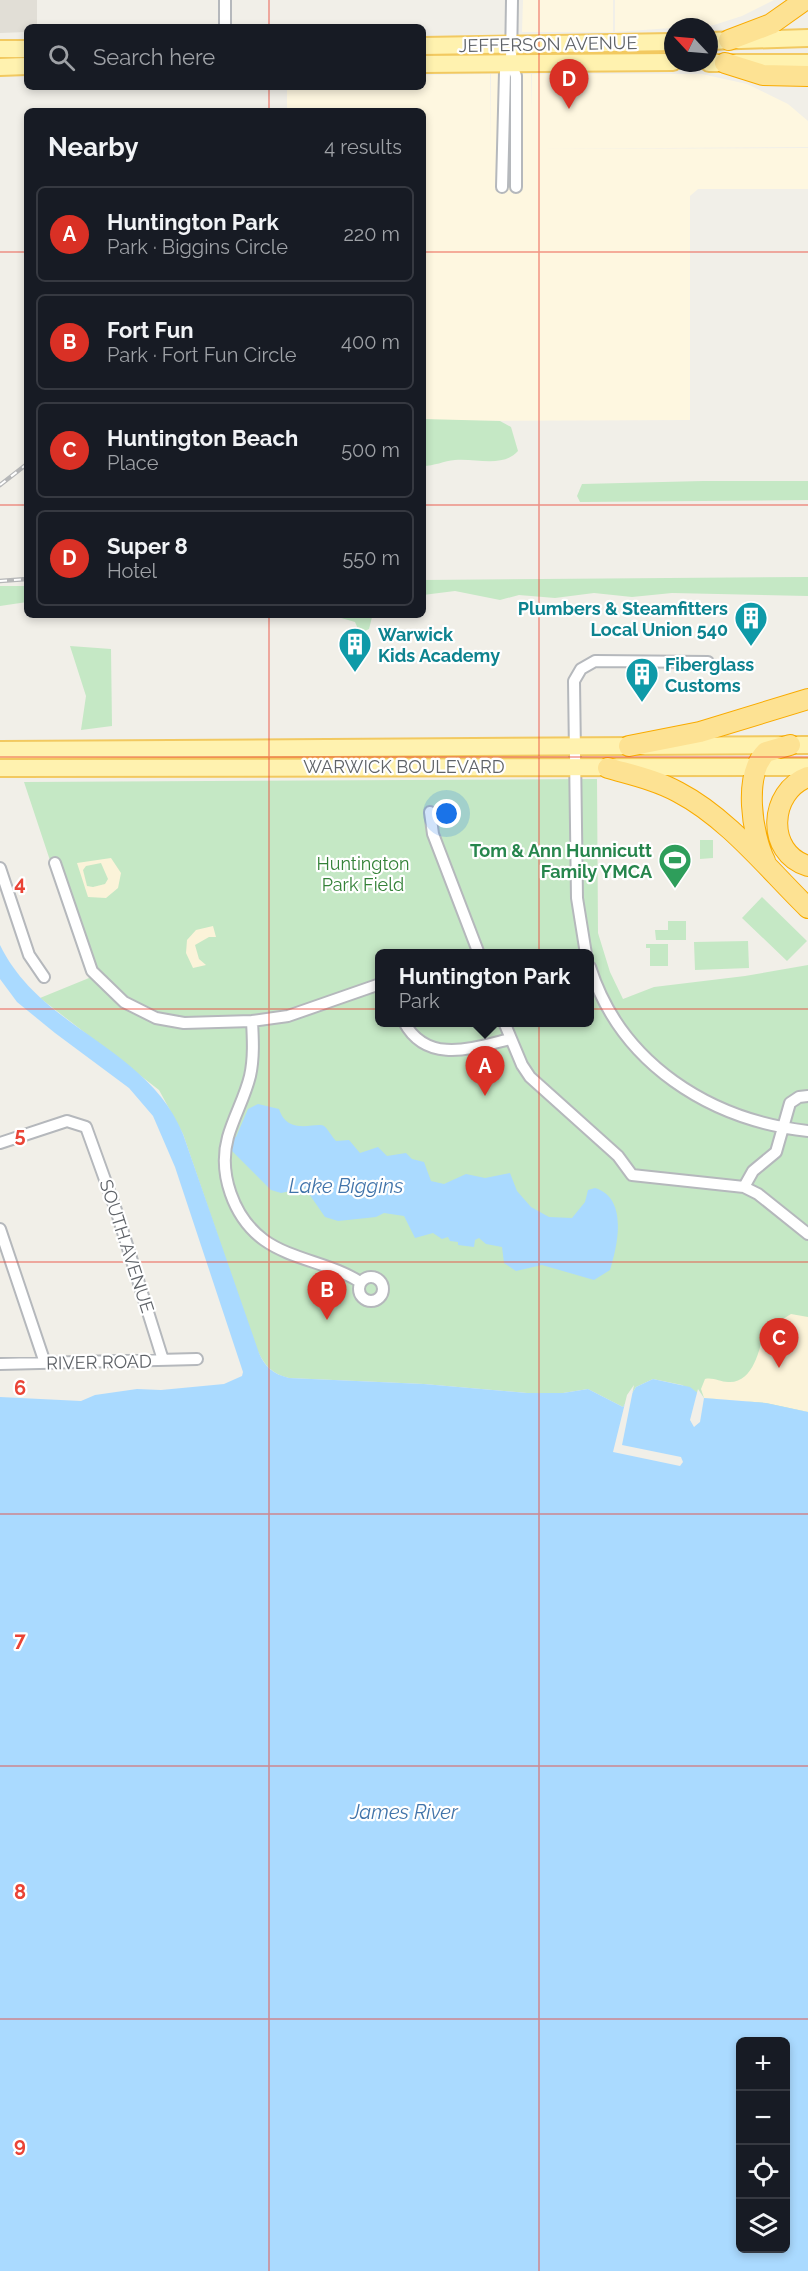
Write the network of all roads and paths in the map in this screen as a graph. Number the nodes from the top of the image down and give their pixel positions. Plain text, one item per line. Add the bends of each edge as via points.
1 (225, 0) edge
2 (512, 0) edge
3 (805, 0) edge
4 (225, 24) edge
5 (808, 38) edge
6 (729, 40) junction
7 (718, 41) edge
8 (664, 42) edge
9 (512, 45) junction
10 (426, 46) edge
11 (0, 49) edge
12 (24, 49) edge
13 (664, 62) edge
14 (511, 63) junction
15 (718, 63) edge
16 (718, 63) edge
17 (808, 63) edge
18 (426, 64) edge
19 (24, 66) edge
20 (0, 67) edge
21 (808, 76) edge
22 (502, 187) dead end
23 (516, 187) dead end
24 (708, 662) dead end
25 (808, 699) edge
26 (799, 745) edge
27 (629, 746) junction
28 (445, 747) junction
29 (574, 747) junction
30 (128, 748) junction
31 (222, 748) junction
32 (0, 750) edge
33 (129, 766) junction
34 (221, 766) junction
35 (446, 766) junction
36 (574, 767) junction
37 (755, 767) junction
38 (808, 767) edge
39 (0, 768) edge
40 (608, 768) junction
41 (808, 777) edge
42 (430, 812) dead end
43 (55, 863) dead end
44 (808, 866) edge
45 (0, 868) edge
46 (768, 869) junction
47 (808, 908) edge
48 (477, 949) edge
49 (585, 949) edge
50 (594, 976) edge
51 (44, 977) dead end
52 (375, 986) edge
53 (252, 1021) junction
54 (408, 1027) edge
55 (505, 1027) edge
56 (510, 1040) junction
57 (808, 1096) edge
58 (783, 1128) junction
59 (808, 1131) edge
60 (0, 1143) edge
61 (744, 1187) junction
62 (0, 1229) edge
63 (808, 1234) edge
64 (360, 1282) dead end
65 (197, 1359) dead end
66 (163, 1360) junction
67 (45, 1363) junction
68 (0, 1364) edge

1 - 4 street
2 - 9 street
3 - 6 highway via 771,24
5 - 6 main road
6 - 7 main road
8 - 9 main road, JEFFERSON AVENUE
9 - 10 main road, JEFFERSON AVENUE
9 - 14 street
11 - 12 main road
13 - 14 main road, JEFFERSON AVENUE
14 - 18 main road, JEFFERSON AVENUE
14 - 22 street via 505,72
14 - 23 street via 516,76
15 - 17 main road
16 - 21 highway via 763,75
19 - 20 main road
24 - 29 street via 587,664 574,681
25 - 27 highway via 700,732
26 - 27 main road, WARWICK BOULEVARD
26 - 37 highway via 766,752
27 - 29 main road, WARWICK BOULEVARD
28 - 29 main road, WARWICK BOULEVARD
28 - 31 main road, WARWICK BOULEVARD
28 - 35 main road
29 - 36 street
30 - 31 main road, WARWICK BOULEVARD
30 - 32 main road, WARWICK BOULEVARD
30 - 33 main road
31 - 34 main road
33 - 34 main road, WARWICK BOULEVARD
33 - 39 main road, WARWICK BOULEVARD
34 - 35 main road, WARWICK BOULEVARD
35 - 36 main road, WARWICK BOULEVARD
36 - 40 main road, WARWICK BOULEVARD
36 - 49 street via 577,898
37 - 38 main road, WARWICK BOULEVARD
37 - 40 main road, WARWICK BOULEVARD
37 - 46 highway via 754,834
40 - 46 highway via 653,781 689,798 718,819
41 - 44 highway via 785,794 777,822 787,852
42 - 48 street via 433,834
43 - 53 street via 92,971 111,992 136,1010 156,1018 184,1023
45 - 51 street via 29,955
46 - 47 highway
50 - 58 street via 612,1016 656,1069 709,1104
52 - 53 street via 288,1016
53 - 64 street via 250,1076 226,1146 228,1184 251,1228 277,1247
54 - 56 street via 422,1043 445,1051
55 - 56 street
56 - 61 street via 537,1085 618,1156 632,1175
57 - 58 street via 790,1103
58 - 59 street
58 - 61 street via 776,1152 753,1172
60 - 66 street, SOUTH AVENUE via 68,1121 80,1123 89,1132
61 - 63 street
62 - 67 street
65 - 66 street, RIVER ROAD
66 - 67 street, RIVER ROAD
67 - 68 street, RIVER ROAD

